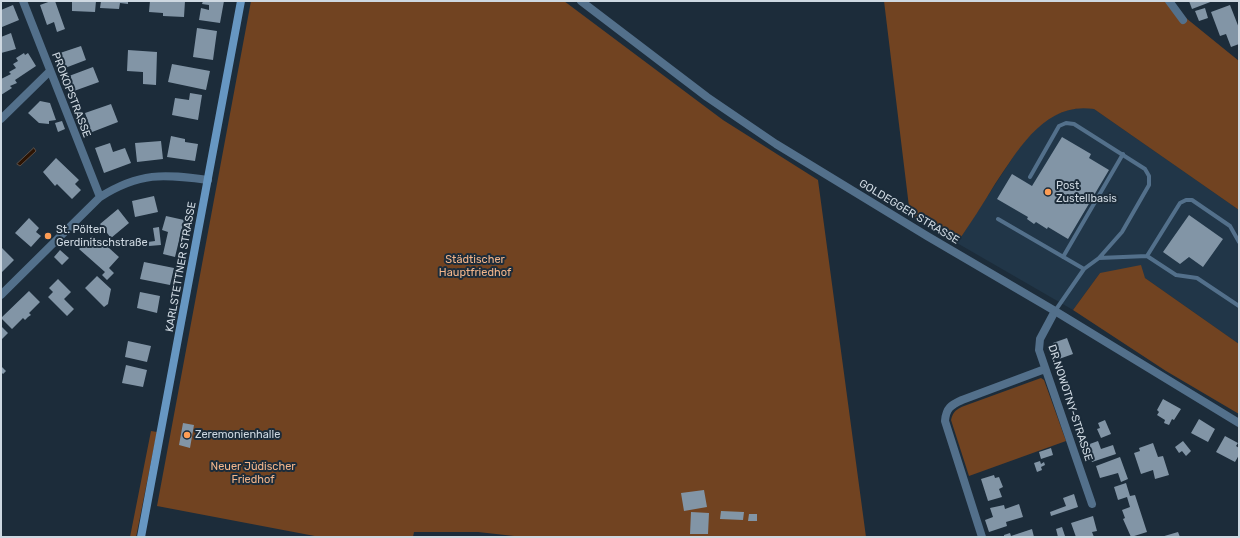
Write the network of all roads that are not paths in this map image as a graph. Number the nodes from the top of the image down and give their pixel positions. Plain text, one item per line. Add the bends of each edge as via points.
1 (23, 1) edge
2 (241, 1) edge
3 (581, 1) edge
4 (1169, 1) edge
5 (1183, 20) dead end
6 (50, 71) junction
7 (1, 119) edge
8 (1123, 154) junction
9 (1030, 177) dead end
10 (208, 180) junction
11 (100, 197) junction
12 (998, 219) dead end
13 (1239, 242) edge
14 (1147, 256) junction
15 (1063, 257) junction
16 (1099, 258) junction
17 (1084, 269) junction
18 (1, 295) edge
19 (1239, 306) edge
20 (1055, 311) junction
21 (1045, 369) junction
22 (1239, 423) edge
23 (1092, 504) dead end
24 (141, 537) edge
25 (982, 537) edge

1 - 6 street, PROKOPSTRASSE
2 - 10 main road, KARLSTETTNER STRASSE
3 - 20 street, GOLDEGGER STRASSE via 671,71 740,120 927,236
4 - 5 street
6 - 7 street
6 - 11 street, PROKOPSTRASSE
8 - 9 lane via 1074,124 1066,123 1059,126
8 - 15 lane
8 - 16 lane via 1145,169 1149,176 1149,185 1122,232
10 - 11 street via 161,175 139,178 119,185
10 - 24 main road, KARLSTETTNER STRASSE
11 - 18 street
12 - 15 lane
13 - 14 lane via 1230,226 1192,200 1186,200 1180,203
14 - 16 lane
14 - 19 lane via 1176,275 1197,278
15 - 17 lane
16 - 17 lane
17 - 20 lane
20 - 21 street, DR.NOWOTNY-STRASSE via 1038,346
20 - 22 street, GOLDEGGER STRASSE
21 - 23 street, DR.NOWOTNY-STRASSE
21 - 25 street via 952,404 946,413 945,420

